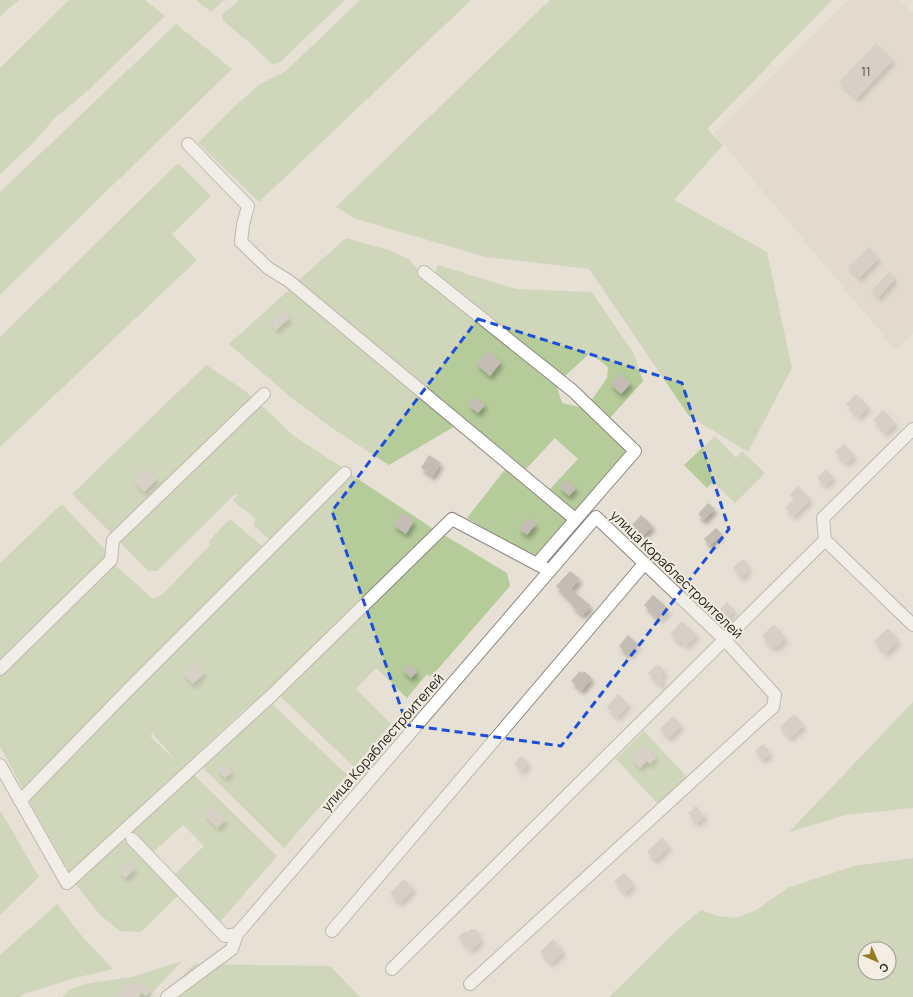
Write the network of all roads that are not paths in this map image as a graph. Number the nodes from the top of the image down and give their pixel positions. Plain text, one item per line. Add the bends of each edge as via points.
1 (188, 144) dead end
2 (424, 272) dead end
3 (264, 394) dead end
4 (913, 429) edge
5 (345, 472) dead end
6 (575, 519) junction
7 (825, 540) junction
8 (537, 564) junction
9 (644, 564) junction
10 (550, 571) junction
11 (913, 625) edge
12 (725, 640) junction
13 (0, 669) edge
14 (0, 765) edge
15 (20, 801) junction
16 (132, 839) dead end
17 (332, 931) dead end
18 (236, 934) junction
19 (392, 969) dead end
20 (470, 984) dead end
21 (167, 997) edge

1 - 6 street via 248,206 241,242 268,268 289,281
2 - 6 street via 573,391 635,451
3 - 13 street via 113,540 111,560
4 - 7 street via 823,518
5 - 15 street
6 - 8 street
7 - 11 street
7 - 12 street
8 - 10 street
8 - 15 street via 452,519 272,695 67,883
9 - 10 street, улица Кораблестроителей via 596,517
9 - 12 street, улица Кораблестроителей
9 - 17 street
10 - 18 street, улица Кораблестроителей
12 - 19 street
12 - 20 street, улица Кораблестроителей via 775,695 773,707
14 - 15 street
16 - 18 street via 225,936
18 - 21 street, улица Кораблестроителей via 232,949

